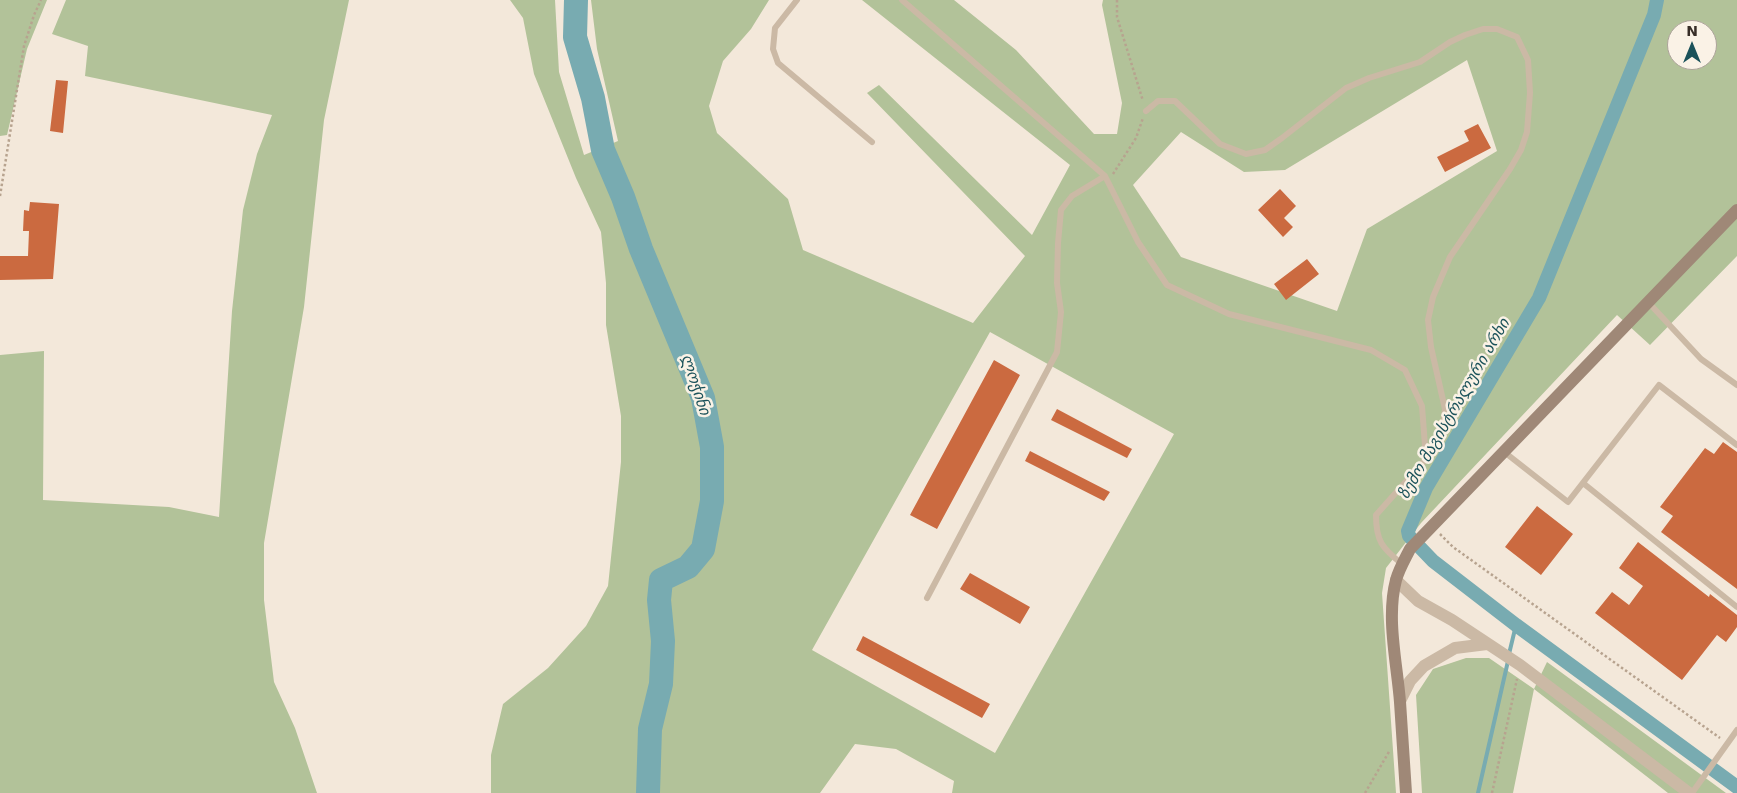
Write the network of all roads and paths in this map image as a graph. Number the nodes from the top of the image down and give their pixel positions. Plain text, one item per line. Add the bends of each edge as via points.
1 (41, 0) edge
2 (797, 0) edge
3 (902, 0) edge
4 (1117, 0) edge
5 (1146, 111) junction
6 (872, 142) dead end
7 (1104, 176) junction
8 (0, 196) edge
9 (1737, 210) edge
10 (1648, 302) junction
11 (1737, 385) edge
12 (1737, 445) edge
13 (1503, 451) junction
14 (1426, 459) junction
15 (1582, 483) junction
16 (1429, 528) junction
17 (1402, 564) junction
18 (1396, 580) junction
19 (927, 598) dead end
20 (1737, 608) edge
21 (1486, 644) junction
22 (1520, 665) junction
23 (1400, 701) junction
24 (1402, 729) junction
25 (1737, 730) edge
26 (1727, 743) junction
27 (1365, 793) edge
28 (1406, 793) edge
29 (1492, 793) edge
30 (1690, 793) edge

1 - 8 path via 24,46
2 - 6 lane via 774,28 773,49 778,64
3 - 7 lane
4 - 5 path via 1117,17
5 - 7 path via 1136,138 1115,174
5 - 14 lane via 1158,101 1175,101 1220,144 1246,154 1265,150 1346,88 1420,62 1465,35 1483,29 1497,29 1517,37 1528,60 1527,132 1510,169 1450,257 1433,297 1428,320 1445,409 1443,427
7 - 14 lane via 1138,242 1167,285 1229,314 1371,350 1405,370 1422,406
7 - 19 lane via 1072,196 1061,210 1057,283 1061,312 1057,352
9 - 10 street
10 - 11 lane via 1701,359
10 - 13 street
12 - 15 lane via 1659,385
13 - 15 lane via 1568,502
13 - 16 street
14 - 17 lane via 1376,515 1376,531 1386,551
15 - 20 lane
16 - 17 street via 1410,549
16 - 26 path
17 - 18 street
18 - 21 street via 1418,601
18 - 23 street via 1394,642
21 - 22 street
21 - 23 street via 1455,648 1424,666 1410,681
22 - 29 path
22 - 30 street
23 - 24 street
24 - 27 path
24 - 28 street
25 - 26 lane
26 - 30 lane

